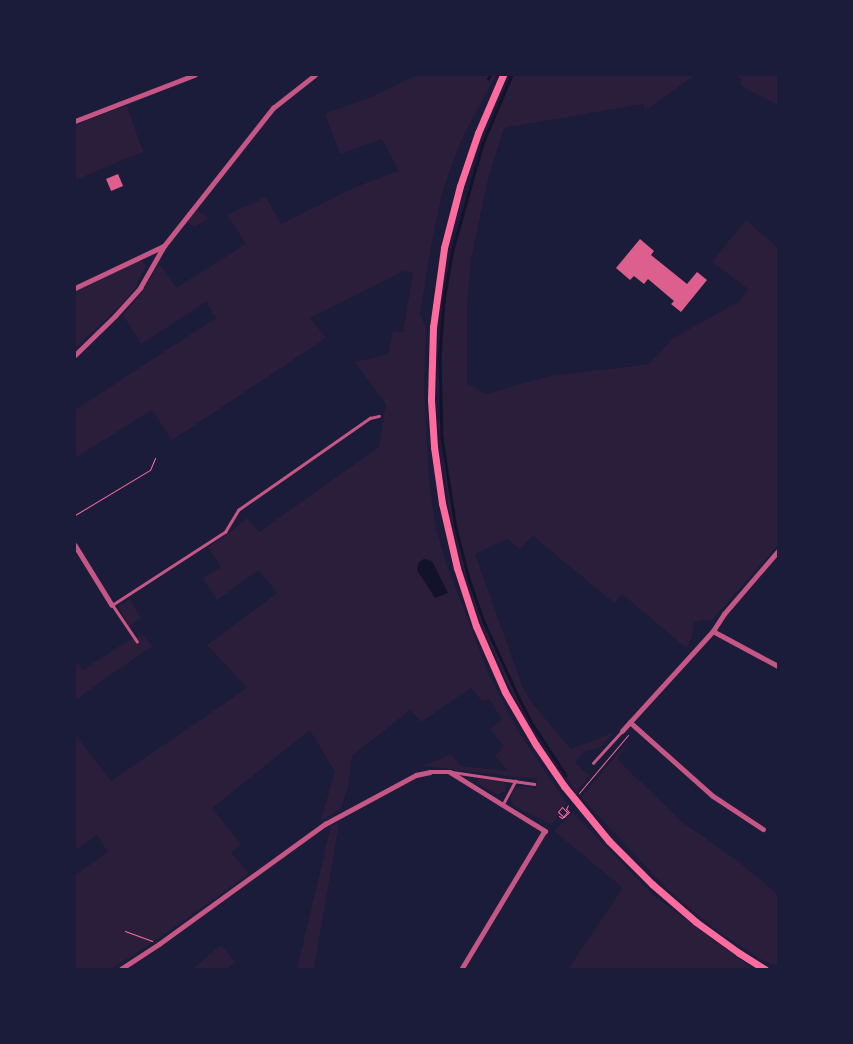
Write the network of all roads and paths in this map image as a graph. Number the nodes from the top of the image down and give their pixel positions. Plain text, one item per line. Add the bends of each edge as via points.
1 (194, 75) edge
2 (315, 75) edge
3 (503, 75) edge
4 (75, 120) edge
5 (164, 246) junction
6 (75, 288) edge
7 (75, 355) edge
8 (379, 416) dead end
9 (156, 458) dead end
10 (75, 515) edge
11 (75, 545) edge
12 (778, 551) edge
13 (112, 605) junction
14 (713, 631) junction
15 (137, 642) dead end
16 (778, 666) edge
17 (630, 722) junction
18 (622, 731) joint
19 (625, 740) dead end
20 (593, 763) dead end
21 (450, 772) junction
22 (515, 780) junction
23 (534, 784) dead end
24 (578, 795) dead end
25 (572, 802) dead end
26 (503, 804) junction
27 (559, 816) dead end
28 (763, 829) dead end
29 (126, 931) dead end
30 (159, 944) junction
31 (121, 969) edge
32 (462, 969) edge
33 (764, 969) edge

1 - 4 street
2 - 5 street via 273,108
3 - 33 main road via 460,186 442,262 433,327 431,400 434,448 457,568 476,626 505,692 564,786 609,841 652,884 696,922
5 - 6 street
5 - 7 street via 140,288
8 - 13 lane via 370,418 238,510 225,532
9 - 10 path via 150,470
11 - 13 street
12 - 14 street
13 - 15 lane
14 - 16 street
14 - 17 street
17 - 18 street
17 - 28 street via 713,796
18 - 20 lane
19 - 24 path
21 - 22 lane
21 - 26 street
21 - 30 street via 416,775 325,824
22 - 23 lane
22 - 26 lane
25 - 27 path via 566,809 569,812 564,817 558,812 562,807 567,812 562,818
26 - 32 street via 545,831
29 - 30 path
30 - 31 street

